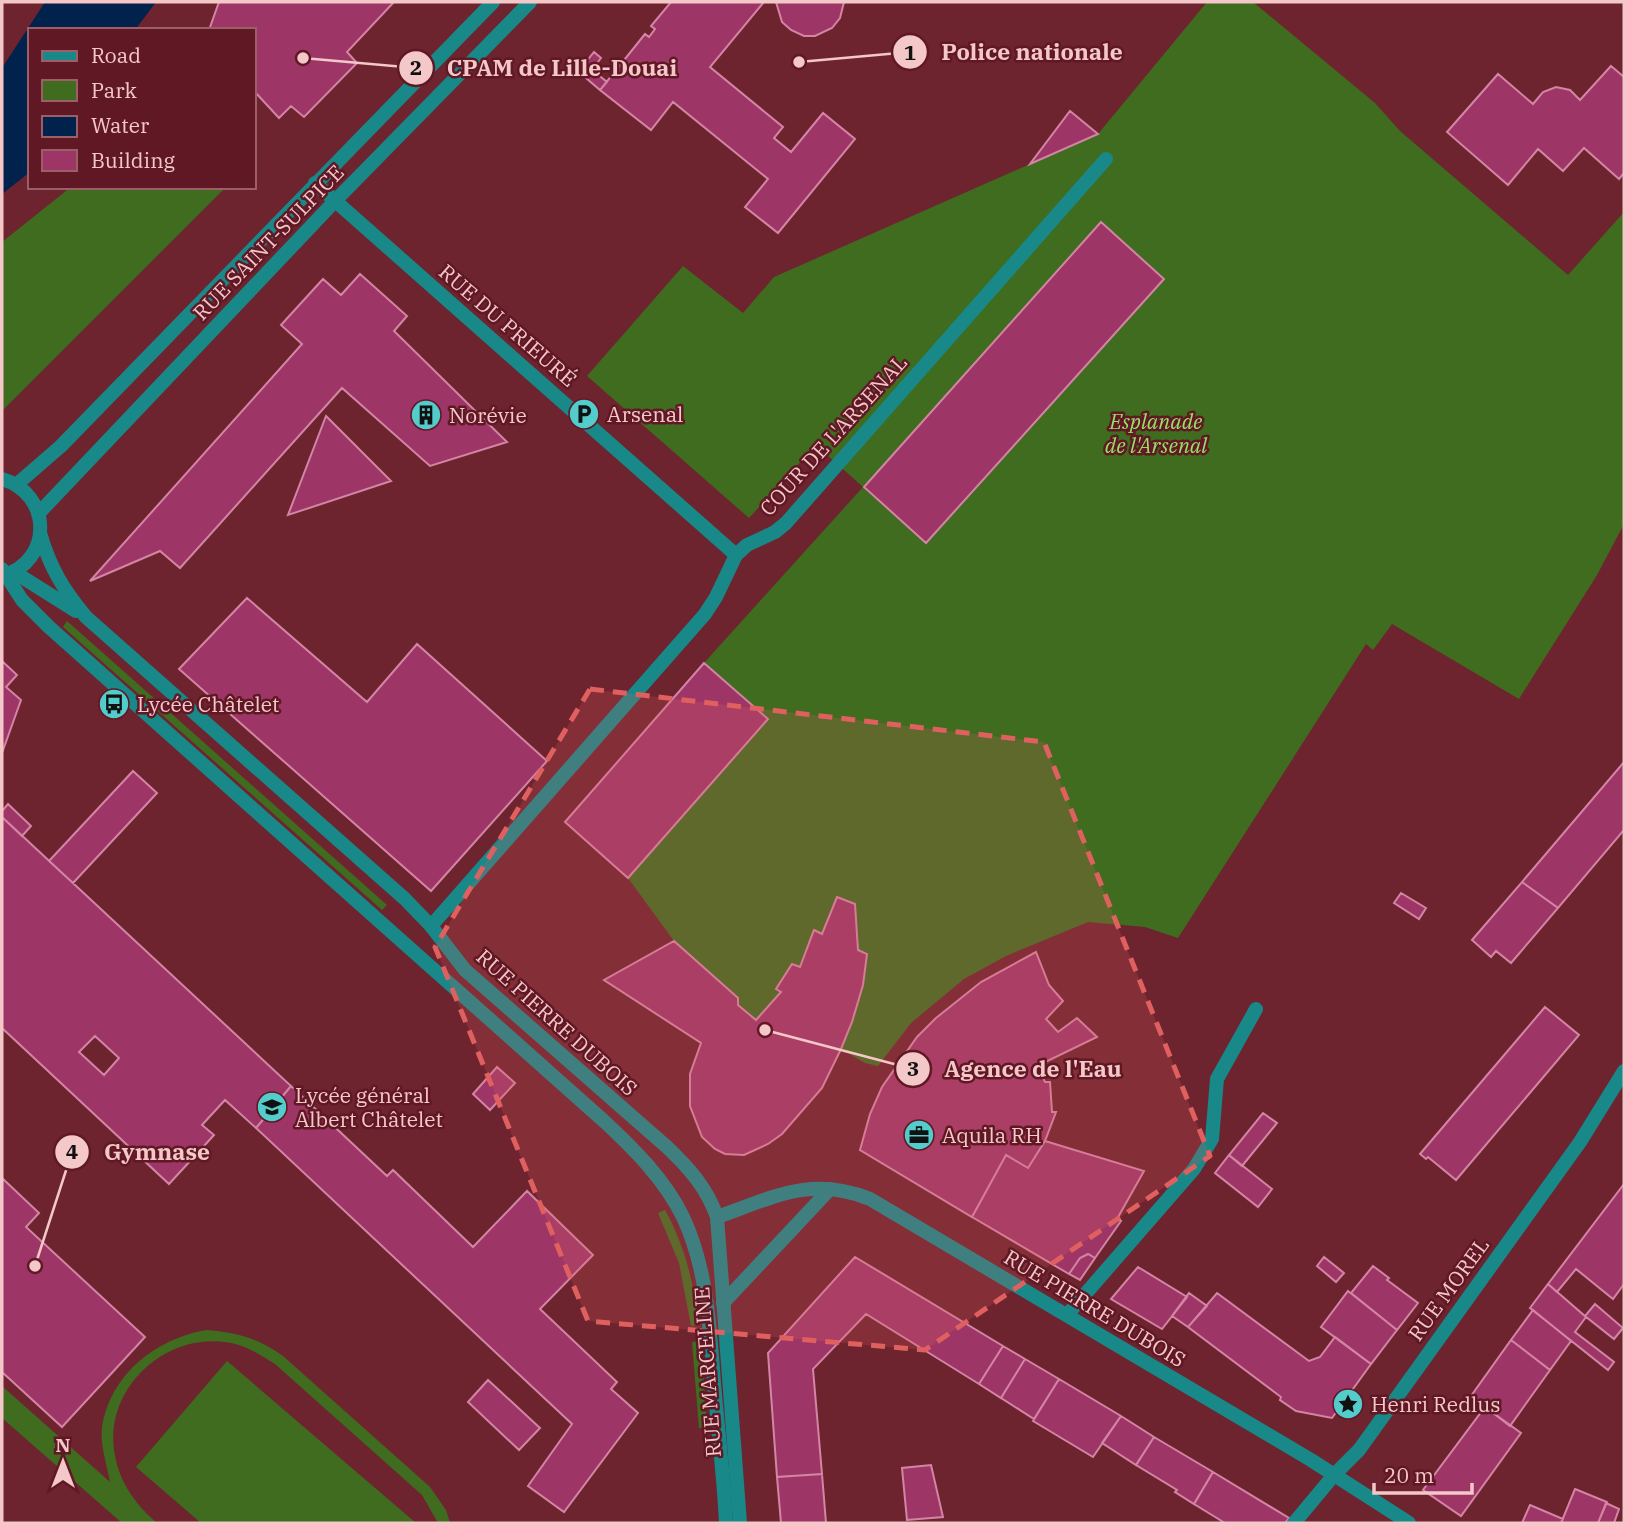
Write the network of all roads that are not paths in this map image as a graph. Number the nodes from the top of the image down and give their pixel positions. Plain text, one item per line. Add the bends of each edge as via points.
1 (493, 2) edge
2 (530, 2) edge
3 (1106, 159) dead end
4 (315, 183) junction
5 (335, 201) junction
6 (2, 479) edge
7 (16, 485) junction
8 (38, 514) junction
9 (40, 533) junction
10 (736, 555) junction
11 (6, 573) edge
12 (86, 617) junction
13 (431, 926) junction
14 (1256, 1009) dead end
15 (1624, 1071) edge
16 (830, 1189) junction
17 (717, 1217) junction
18 (723, 1303) junction
19 (1067, 1315) junction
20 (1334, 1475) junction
21 (726, 1523) edge
22 (740, 1523) edge
23 (1294, 1523) edge
24 (1409, 1523) edge

1 - 4 street, RUE SAINT-SULPICE
2 - 5 street, RUE SAINT-SULPICE
3 - 10 street, COUR DE L'ARSENAL via 786,523
4 - 5 street, RUE DU PRIEURÉ
4 - 7 street, RUE SAINT-SULPICE via 61,446
5 - 8 street, RUE SAINT-SULPICE
5 - 10 street, RUE DU PRIEURÉ
6 - 7 street
7 - 8 street
8 - 9 street, RUE PIERRE DUBOIS
9 - 11 street via 32,556
9 - 12 street, RUE PIERRE DUBOIS via 58,580
10 - 13 street via 705,614
11 - 12 street, RUE PIERRE DUBOIS
11 - 21 street via 22,600 49,627 605,1122 654,1173 682,1215 702,1276
12 - 13 street, RUE PIERRE DUBOIS
13 - 17 street, RUE PIERRE DUBOIS via 464,970 685,1163 711,1200
14 - 19 street via 1217,1079 1212,1139 1194,1170
15 - 20 street, RUE MOREL via 1580,1142 1359,1450
16 - 17 street, RUE PIERRE DUBOIS via 803,1188
16 - 18 street
16 - 19 street, RUE PIERRE DUBOIS via 870,1199
17 - 18 street, RUE MARCELINE
18 - 22 street, RUE MARCELINE
19 - 20 street, RUE PIERRE DUBOIS
20 - 23 street, RUE MOREL
20 - 24 street, RUE PIERRE DUBOIS

